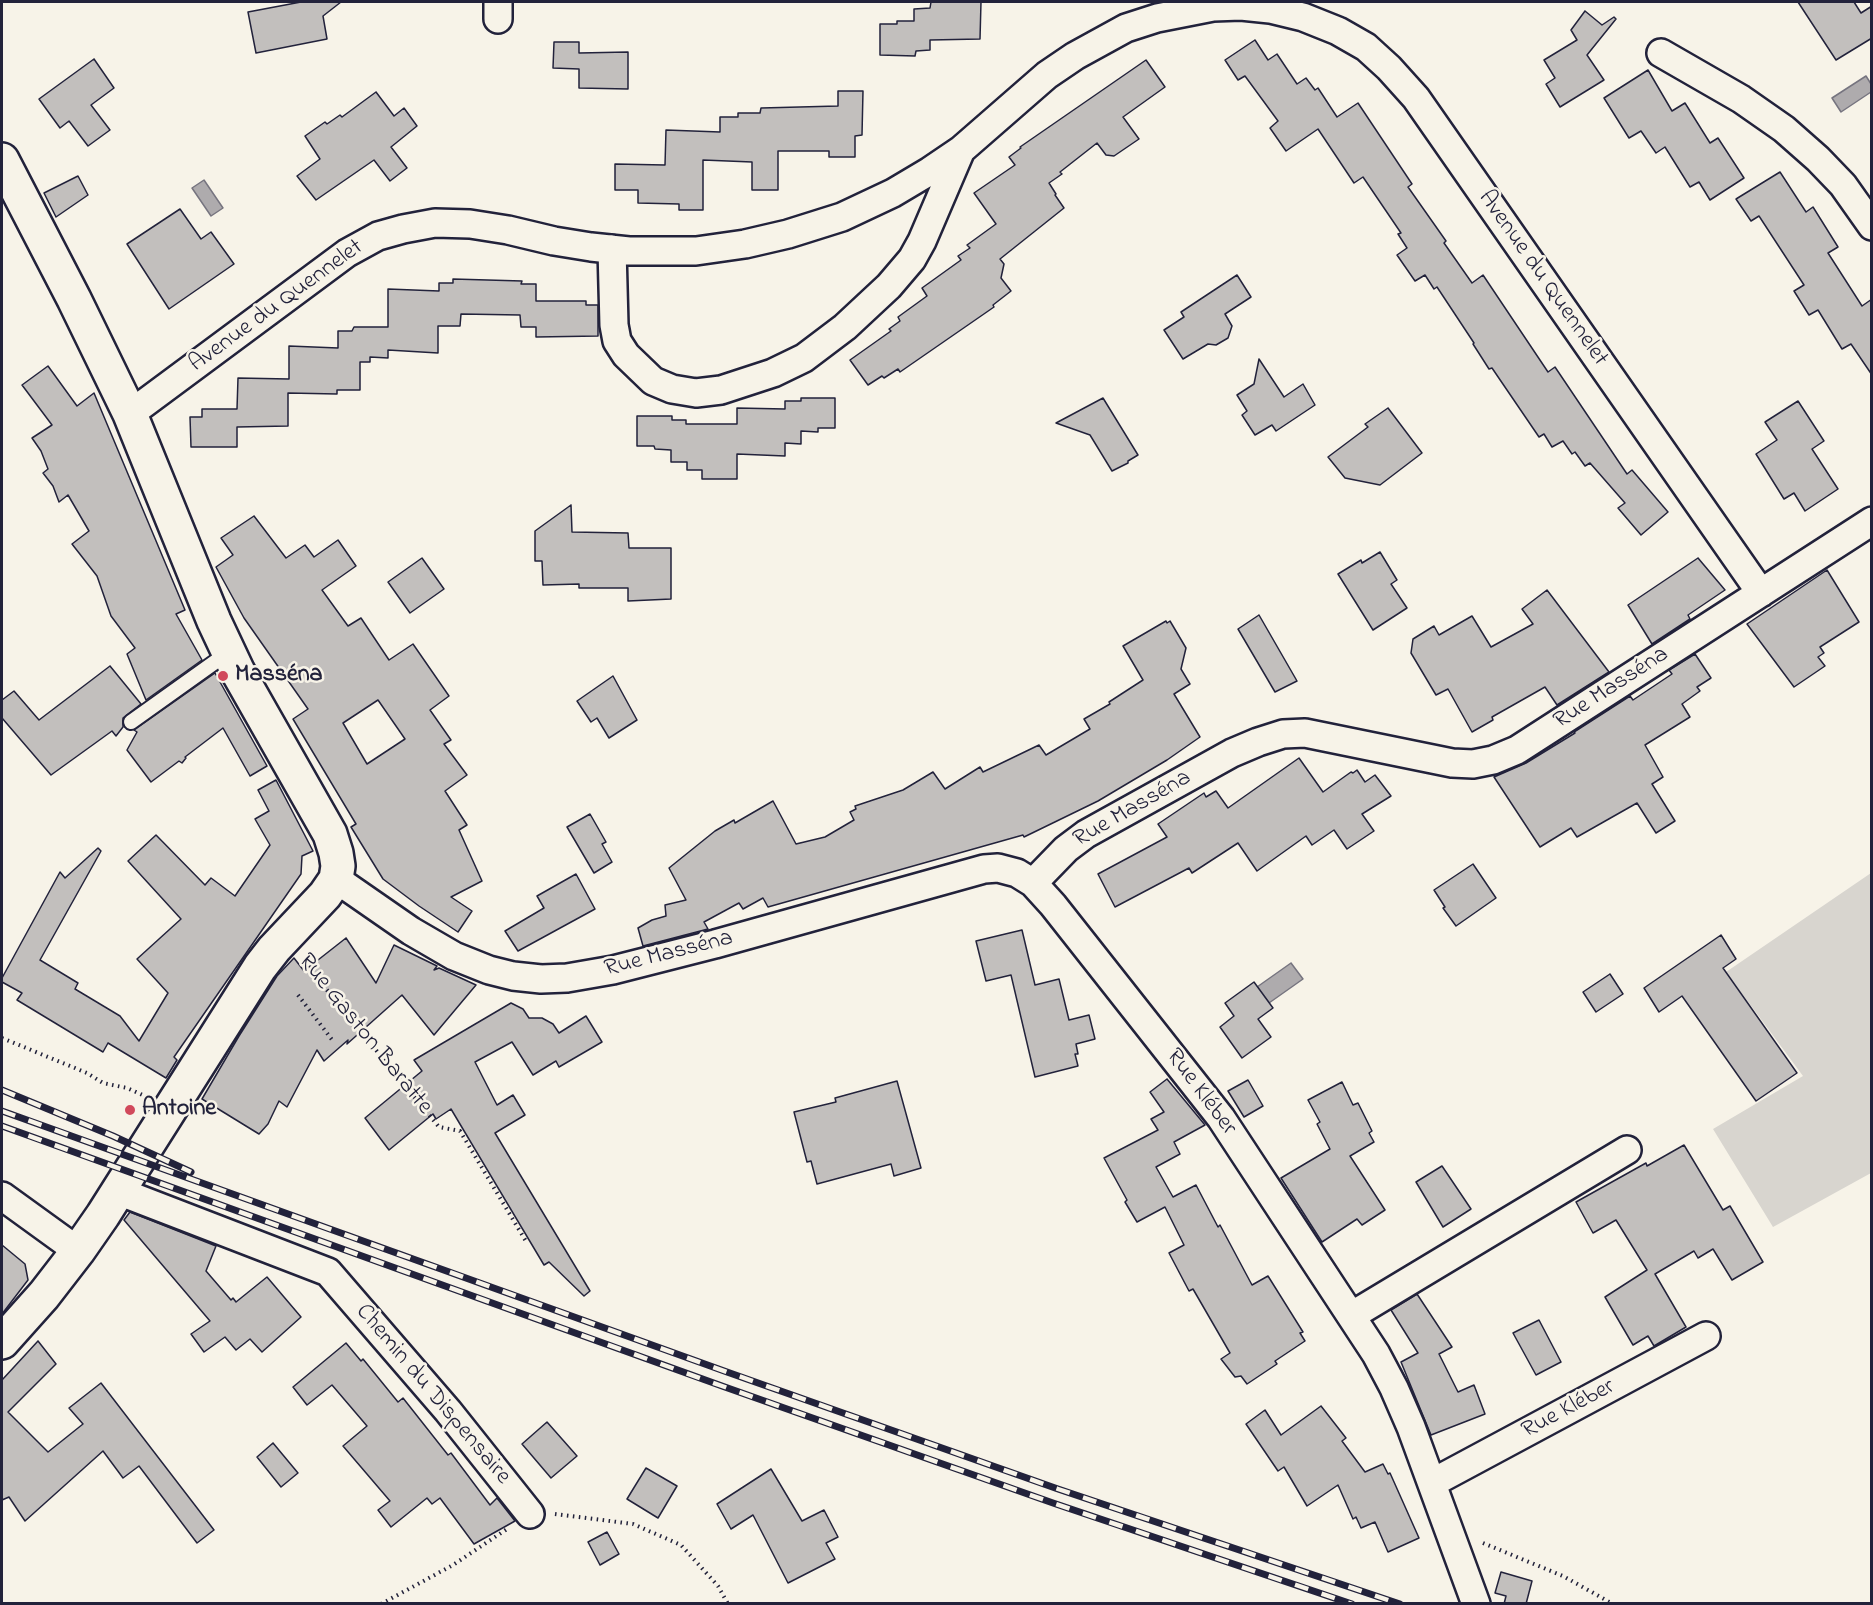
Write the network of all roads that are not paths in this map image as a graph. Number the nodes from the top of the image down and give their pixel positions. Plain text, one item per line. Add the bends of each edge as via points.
1 (1282, 7) edge
2 (1661, 53) dead end
3 (961, 150) junction
4 (2, 160) edge
5 (1872, 226) edge
6 (612, 249) junction
7 (130, 414) junction
8 (1872, 521) edge
9 (1761, 593) junction
10 (229, 652) junction
11 (131, 722) dead end
12 (336, 879) junction
13 (1034, 883) junction
14 (1627, 1150) dead end
15 (118, 1191) junction
16 (2, 1196) edge
17 (78, 1251) junction
18 (1351, 1316) junction
19 (1706, 1336) dead end
20 (2, 1342) edge
21 (1432, 1483) junction
22 (530, 1514) road end
23 (1476, 1604) edge

1 - 3 street, Avenue du Quennelet via 1213,7 1126,28 1047,75
1 - 9 street, Avenue du Quennelet via 1366,47 1416,98
2 - 5 street via 1784,129 1843,185
3 - 6 street, Avenue du Quennelet via 893,193 842,217 788,234 696,251
3 - 6 street, Avenue du Quennelet via 922,241 889,286 845,327 804,357 773,373 721,390 696,393 672,389 653,381 626,355 617,341 614,325
4 - 7 street
6 - 7 street, Avenue du Quennelet via 470,224 435,223 378,236 347,253
7 - 10 street
8 - 9 street, Rue Masséna
9 - 13 street, Rue Masséna via 1517,750 1493,760 1452,763 1305,733 1283,734 1232,753 1086,834
10 - 11 lane
10 - 12 street via 330,834 338,866
12 - 13 street, Rue Masséna via 405,928 454,956 489,970 541,980 613,970 984,869 1017,873
12 - 15 street, Rue Gaston Baratte via 260,967
13 - 18 street, Rue Kléber via 1221,1118
14 - 18 street
15 - 17 street, Rue Gaston Baratte
15 - 22 street, Chemin du Dispensaire via 328,1272 448,1411
16 - 17 street
17 - 20 street, Rue Gaston Baratte
18 - 21 street, Rue Kléber via 1394,1388
19 - 21 street, Rue Kléber
21 - 23 street, Rue Kléber

